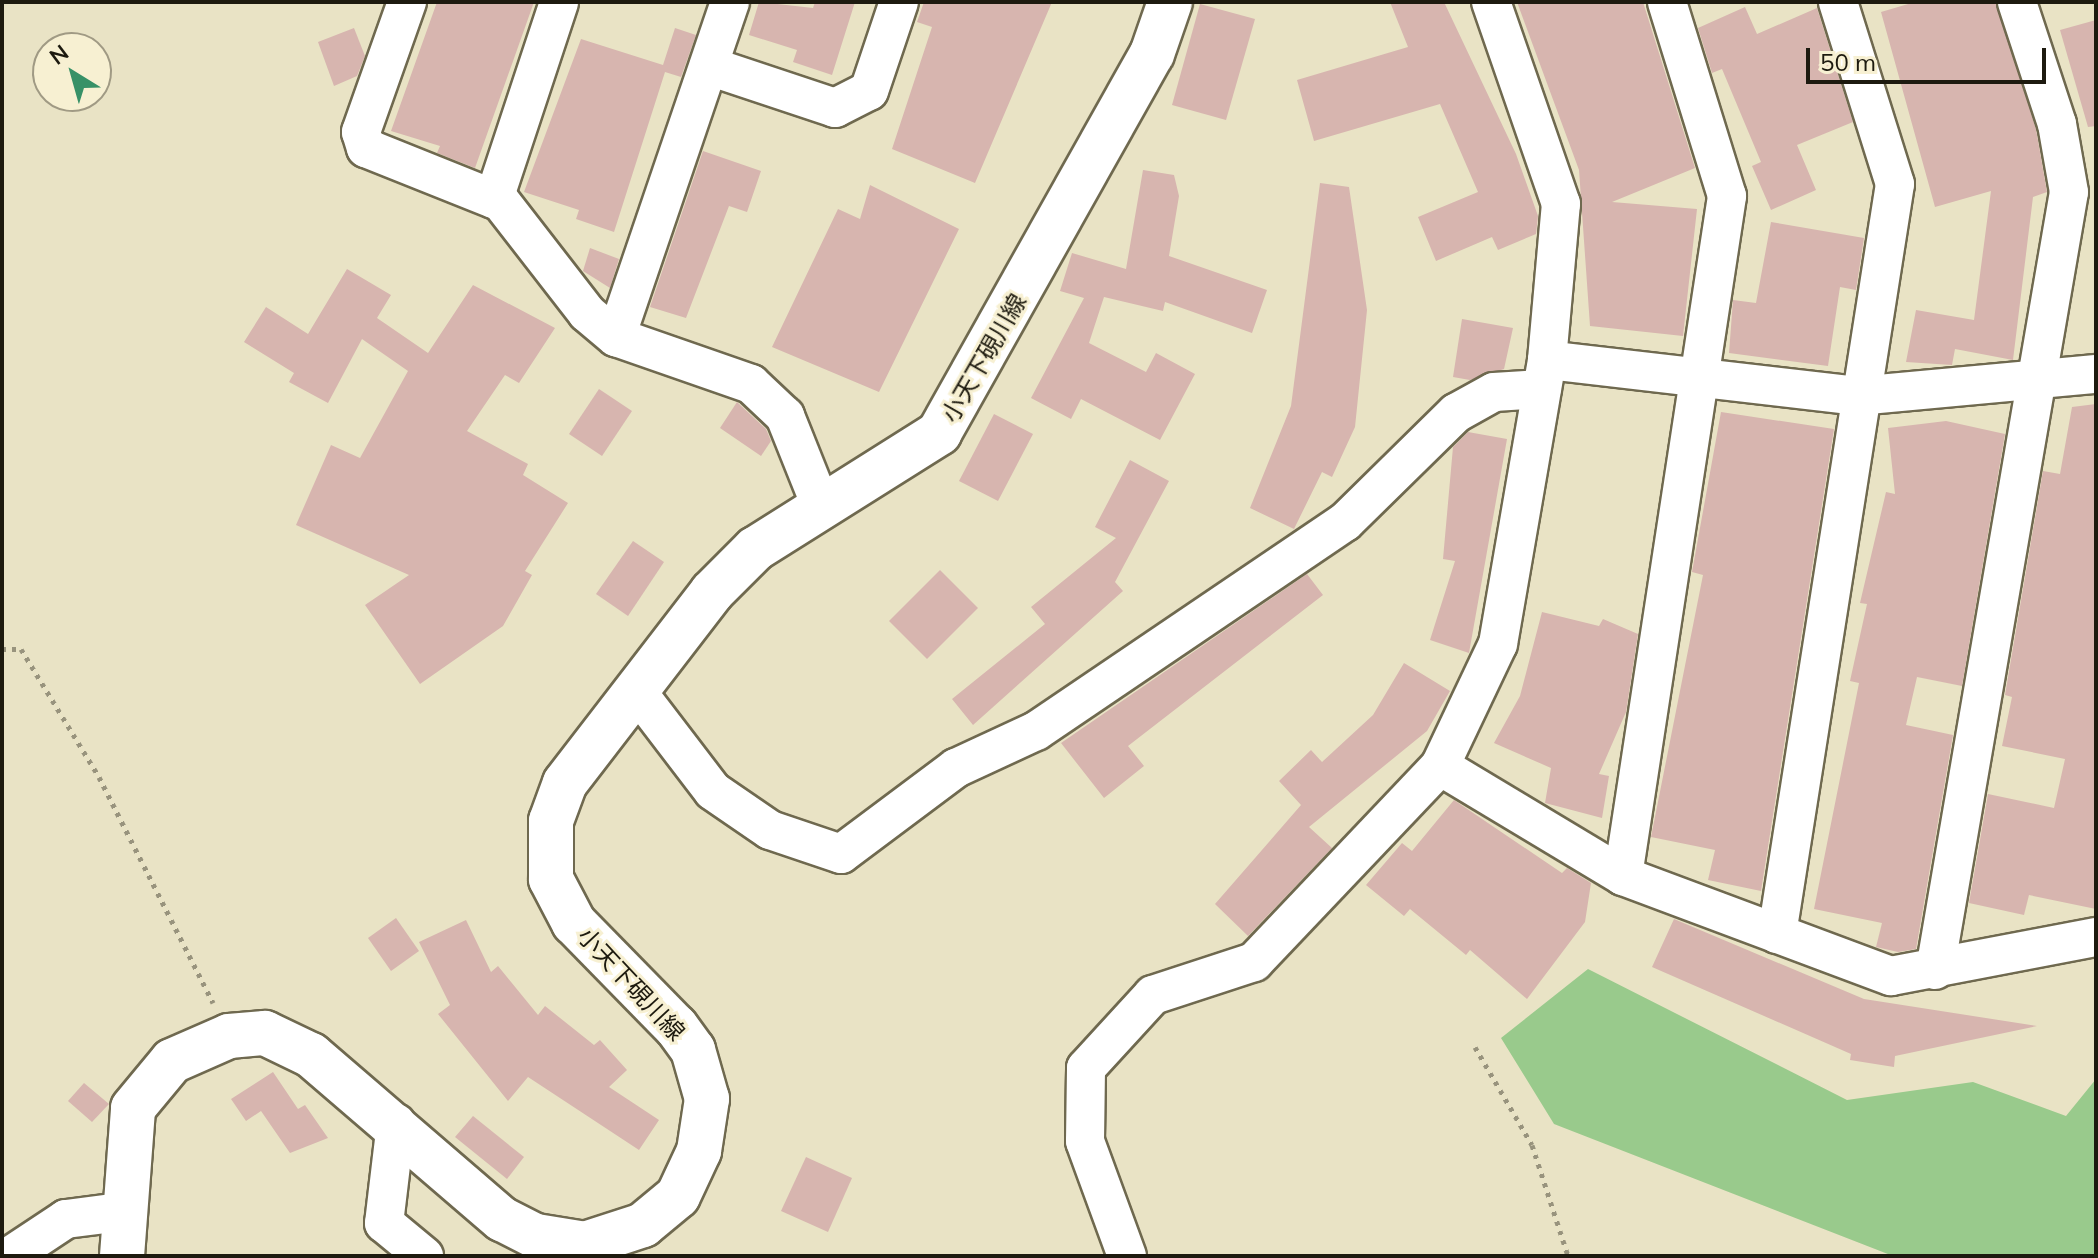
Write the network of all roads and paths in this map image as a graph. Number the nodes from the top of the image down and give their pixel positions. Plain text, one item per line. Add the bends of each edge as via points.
1 (407, 2) edge
2 (559, 2) edge
3 (730, 2) edge
4 (899, 2) edge
5 (1170, 2) edge
6 (1491, 2) edge
7 (1667, 2) edge
8 (1838, 2) edge
9 (2017, 2) edge
10 (709, 66) junction
11 (494, 199) junction
12 (616, 337) junction
13 (1545, 374) junction
14 (2096, 374) edge
15 (1697, 379) junction
16 (2035, 384) junction
17 (1857, 396) junction
18 (821, 506) junction
19 (2, 649) edge
20 (635, 689) junction
21 (1440, 766) junction
22 (1623, 876) junction
23 (1777, 934) junction
24 (2096, 937) edge
25 (1935, 970) junction
26 (229, 1036) junction
27 (1475, 1047) dead end
28 (396, 1123) junction
29 (120, 1212) junction
30 (10, 1256) edge
31 (122, 1256) edge
32 (424, 1256) edge
33 (1127, 1256) edge
34 (1568, 1256) edge

1 - 11 street via 361,132 366,148
2 - 11 street
3 - 10 street
4 - 10 street via 869,91 835,108
5 - 18 main road, 小天下硯川線 via 1141,76 939,433
6 - 13 street via 1561,204
7 - 15 street via 1727,196
8 - 17 street via 1895,184
9 - 16 street via 2057,124 2069,192
10 - 12 street
11 - 12 street via 587,313
12 - 18 street via 751,384 785,416
13 - 15 street
13 - 20 street via 1456,413 1345,522 1036,731 945,775 841,854 770,830 713,791
13 - 21 street via 1498,644
14 - 16 street
15 - 17 street
15 - 22 street
16 - 17 street
16 - 25 street
17 - 23 street
18 - 20 main road, 小天下硯川線 via 734,570
19 - 26 path via 21,649 99,777
20 - 28 main road, 小天下硯川線 via 565,783 551,821 551,879 574,923 693,1050 707,1099 699,1151 678,1196 643,1225 585,1244 536,1236 502,1219
21 - 22 street
21 - 33 street via 1254,962 1153,995 1086,1068 1085,1141
22 - 23 street
23 - 25 street via 1891,976
24 - 25 street
26 - 28 main road, 小天下硯川線 via 265,1033 311,1055
26 - 29 main road, 小天下硯川線 via 172,1061 133,1108
27 - 34 path via 1532,1145
28 - 32 street via 384,1223
29 - 30 street via 66,1219
29 - 31 main road, 小天下硯川線

